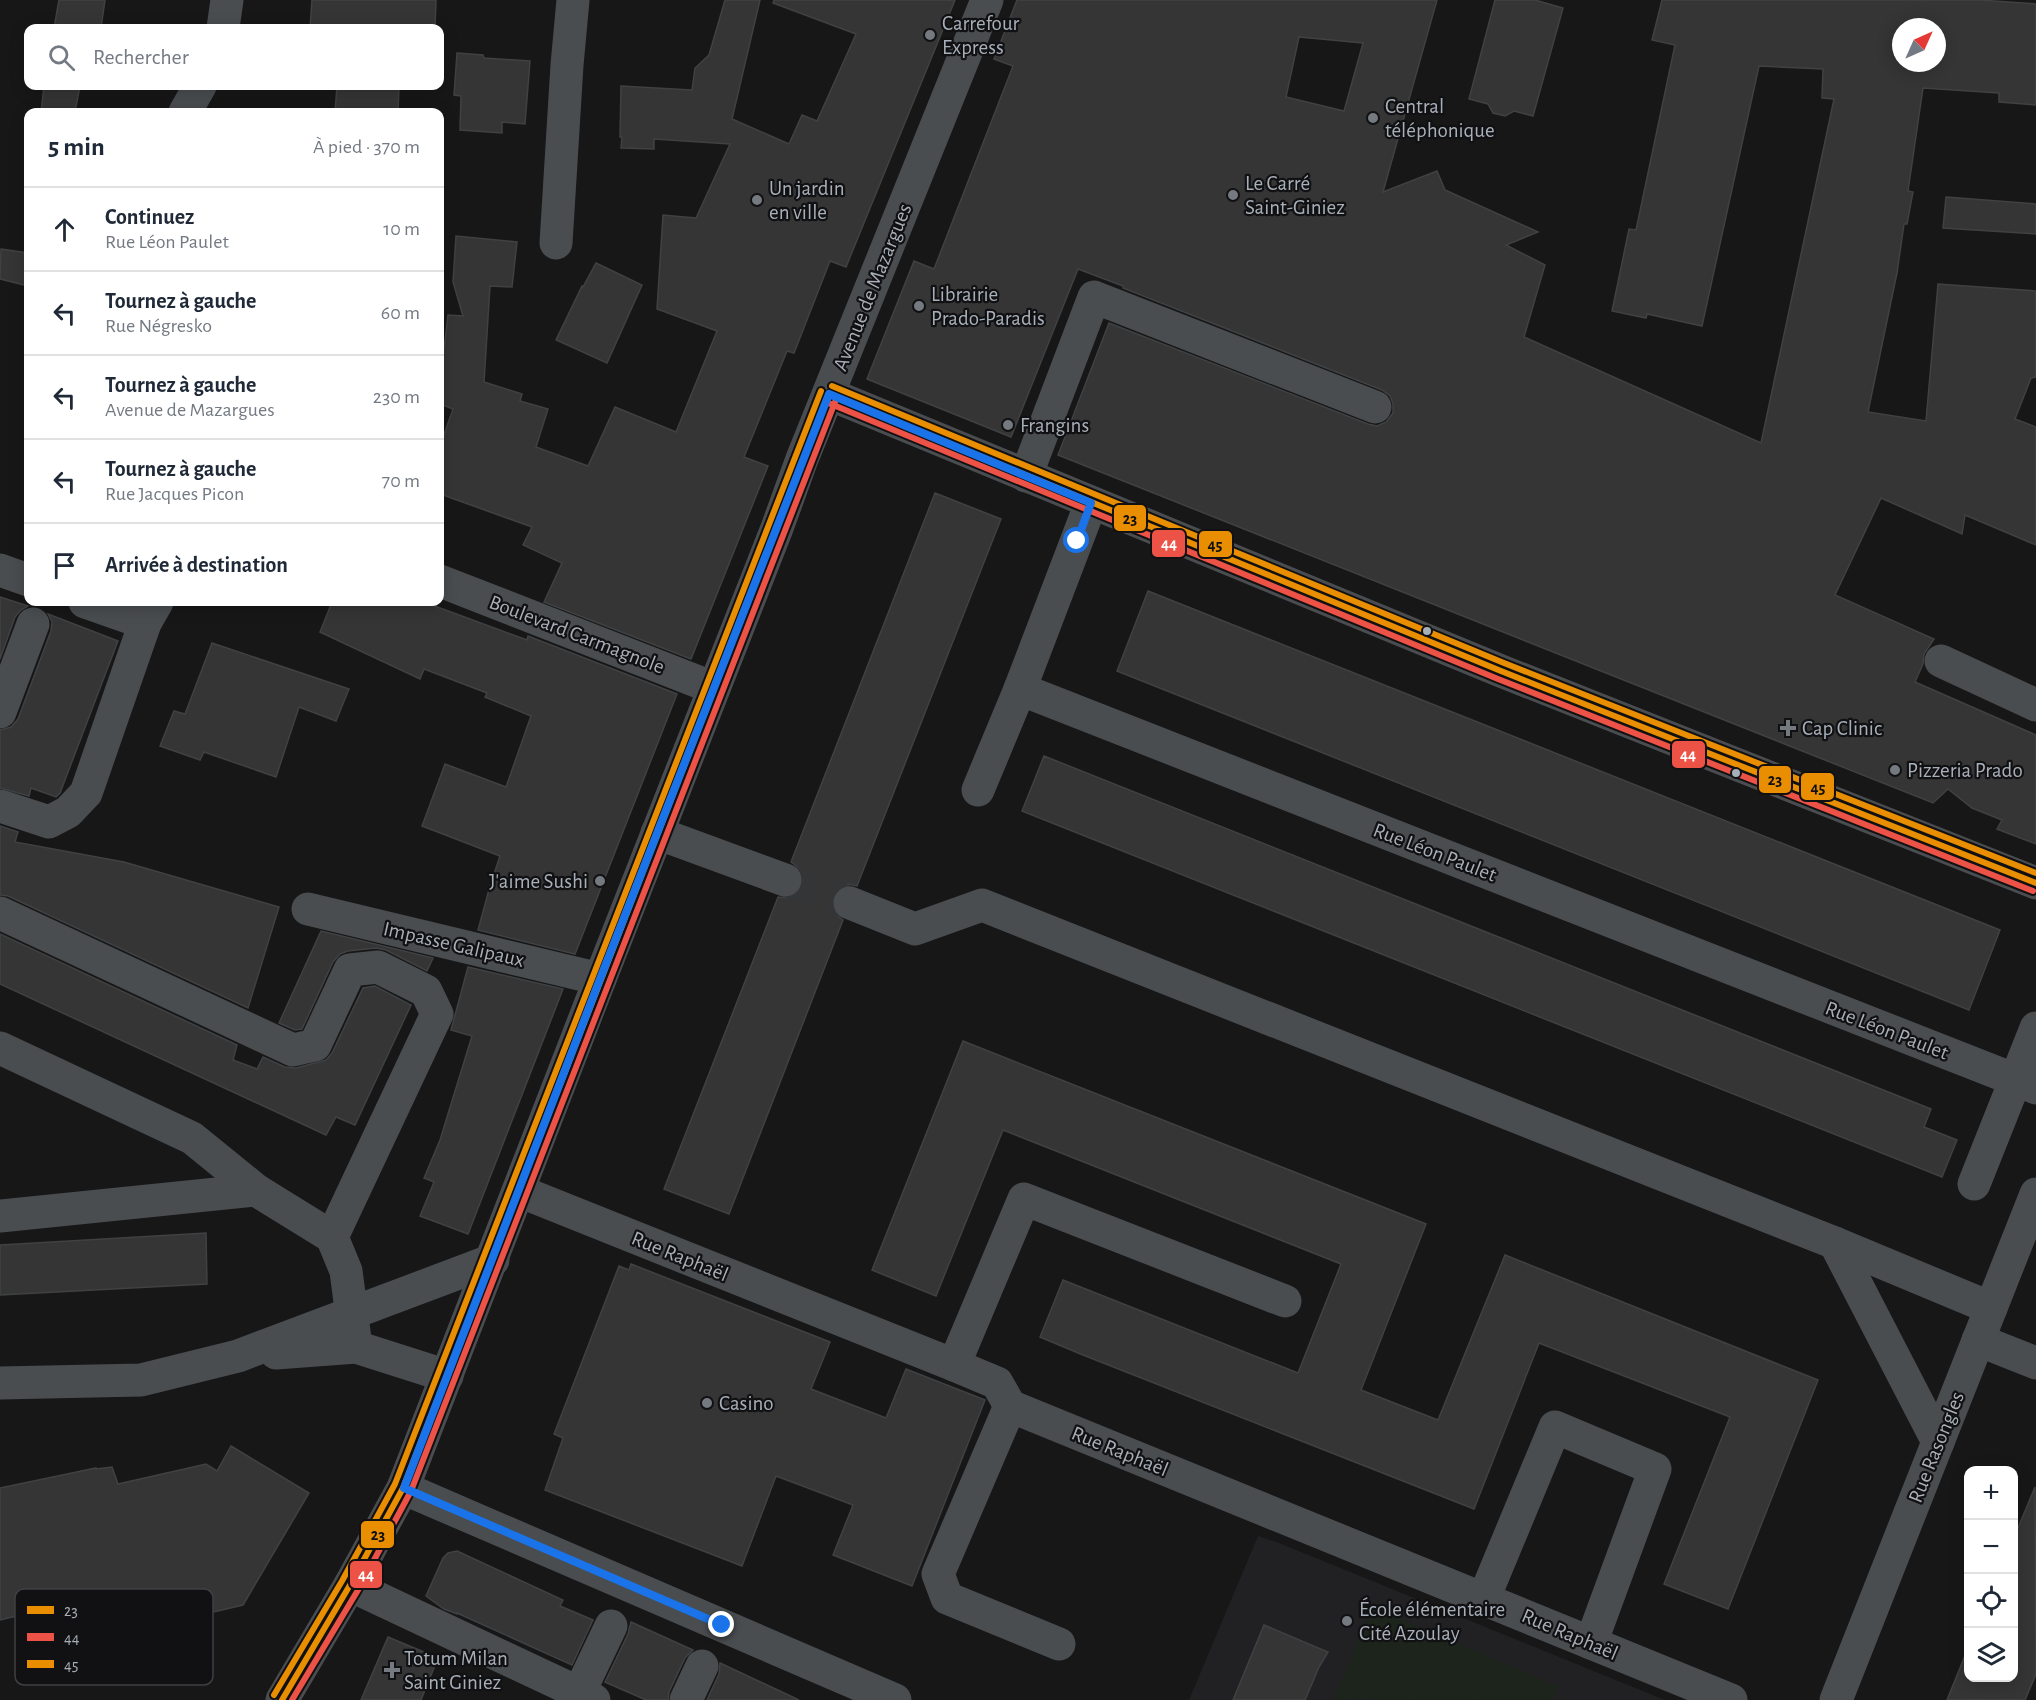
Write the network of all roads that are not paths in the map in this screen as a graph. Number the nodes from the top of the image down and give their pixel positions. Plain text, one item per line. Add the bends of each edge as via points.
1 (227, 0) edge
2 (573, 0) edge
3 (987, 0) edge
4 (224, 24) edge
5 (198, 90) edge
6 (187, 108) edge
7 (556, 243) dead end
8 (829, 394) junction
9 (1375, 407) dead end
10 (1026, 476) junction
11 (1091, 503) junction
12 (0, 570) edge
13 (24, 579) edge
14 (444, 583) edge
15 (111, 606) edge
16 (151, 612) edge
17 (33, 624) dead end
18 (1941, 662) dead end
19 (714, 688) junction
20 (1020, 689) junction
21 (2036, 705) edge
22 (0, 712) edge
23 (978, 790) dead end
24 (0, 806) edge
25 (657, 833) junction
26 (785, 880) tunnel mouth
27 (2036, 883) edge
28 (850, 903) tunnel mouth
29 (308, 909) dead end
30 (0, 913) edge
31 (600, 979) junction
32 (2036, 1028) edge
33 (0, 1048) edge
34 (2026, 1084) edge
35 (1974, 1184) dead end
36 (256, 1190) junction
37 (519, 1191) junction
38 (2036, 1194) edge
39 (0, 1216) edge
40 (332, 1237) junction
41 (1835, 1244) junction
42 (493, 1260) junction
43 (1285, 1301) dead end
44 (1991, 1308) junction
45 (351, 1313) junction
46 (1978, 1340) junction
47 (356, 1347) junction
48 (238, 1356) junction
49 (2036, 1363) edge
50 (954, 1365) junction
51 (447, 1376) junction
52 (0, 1383) edge
53 (1011, 1406) junction
54 (1938, 1442) junction
55 (404, 1488) junction
56 (350, 1585) junction
57 (1484, 1598) junction
58 (611, 1626) dead end
59 (1591, 1643) junction
60 (1059, 1644) dead end
61 (702, 1665) dead end
62 (587, 1696) edge
63 (282, 1700) edge
64 (686, 1700) edge
65 (895, 1700) edge
66 (1731, 1700) edge
67 (1836, 1700) edge

1 - 4 street
2 - 7 street
3 - 8 street, Avenue de Mazargues
5 - 6 street
8 - 10 street
8 - 19 street, Avenue de Mazargues
9 - 10 street via 1095,297
10 - 11 street
11 - 20 street
11 - 27 street
12 - 13 street
14 - 19 street, Boulevard Carmagnole
15 - 16 street
16 - 24 street via 86,794 68,813 49,822
17 - 22 street
18 - 21 street
19 - 25 street, Avenue de Mazargues
20 - 23 street
20 - 34 street, Rue Léon Paulet
25 - 26 street
25 - 31 street, Avenue de Mazargues
28 - 41 street via 915,929 982,905
29 - 31 street, Impasse Galipaux
30 - 40 street via 293,1050 315,1045 350,970 378,967 426,991 437,1014
31 - 37 street, Avenue de Mazargues
32 - 34 street
33 - 36 street via 192,1138
34 - 35 street
36 - 39 street
36 - 40 street
37 - 42 street, Avenue de Mazargues
37 - 50 street, Rue Raphaël
38 - 44 street, Rue Rasongles
40 - 45 street via 346,1271
41 - 44 street
41 - 54 street
42 - 45 street
42 - 51 street, Avenue de Mazargues
43 - 50 street via 1024,1199
44 - 46 street, Rue Rasongles
45 - 47 street
45 - 48 street
46 - 49 street
46 - 54 street, Rue Rasongles
47 - 48 street
47 - 51 street
48 - 52 street via 141,1380
50 - 53 street, Rue Raphaël via 997,1383
51 - 55 street, Avenue de Mazargues
53 - 57 street, Rue Raphaël
53 - 60 street via 938,1574 947,1598
54 - 67 street, Rue Rasongles
55 - 56 street, Avenue de Mazargues
55 - 65 street
56 - 62 street
56 - 63 street, Avenue de Mazargues
57 - 59 street, Rue Raphaël
57 - 59 street via 1554,1427 1655,1469
58 - 62 street
59 - 66 street, Rue Raphaël
61 - 64 street

